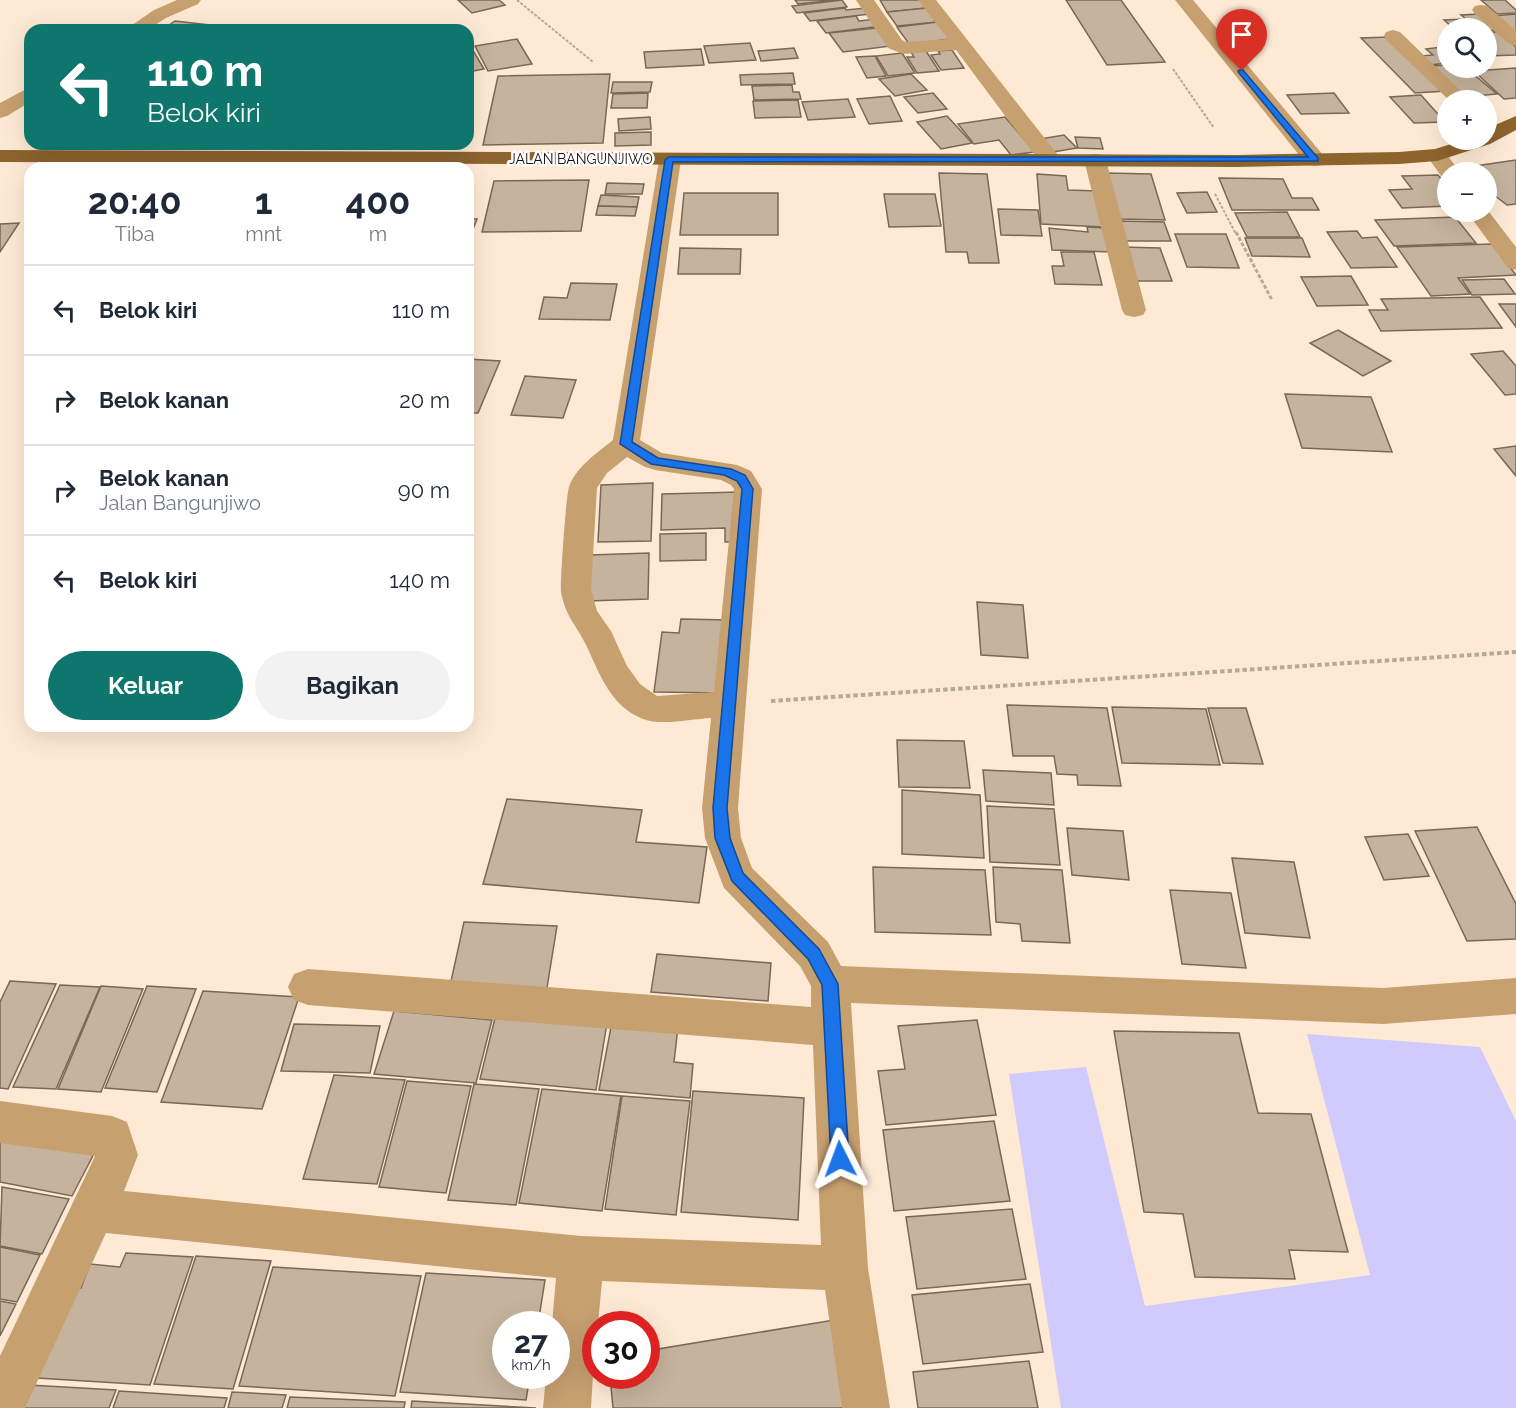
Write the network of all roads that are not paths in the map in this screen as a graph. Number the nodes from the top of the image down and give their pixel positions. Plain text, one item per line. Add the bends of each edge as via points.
1 (192, 0) edge
2 (865, 0) edge
3 (927, 0) edge
4 (1184, 0) edge
5 (1481, 10) dead end
6 (144, 24) edge
7 (1393, 36) dead end
8 (1516, 40) edge
9 (959, 44) junction
10 (1450, 90) edge
11 (24, 97) edge
12 (0, 112) edge
13 (1516, 122) edge
14 (1497, 130) edge
15 (1449, 150) edge
16 (1437, 155) junction
17 (0, 156) edge
18 (669, 160) junction
19 (1050, 160) junction
20 (1095, 160) junction
21 (1314, 160) junction
22 (265, 162) edge
23 (429, 162) edge
24 (1442, 162) edge
25 (1485, 222) edge
26 (1516, 263) edge
27 (1134, 310) dead end
28 (626, 444) junction
29 (730, 704) junction
30 (830, 984) junction
31 (308, 987) dead end
32 (1516, 996) edge
33 (834, 1028) junction
34 (0, 1122) edge
35 (94, 1210) junction
36 (581, 1258) junction
37 (845, 1268) junction
38 (0, 1408) edge
39 (567, 1408) edge
40 (866, 1408) edge

1 - 6 street
2 - 9 street via 895,44 903,48
3 - 9 street
4 - 21 street
5 - 8 street
7 - 10 street
9 - 19 street
11 - 12 street
13 - 14 main road, JALAN BANGUNJIWO
15 - 16 main road, JALAN BANGUNJIWO
16 - 21 main road, JALAN BANGUNJIWO
16 - 24 street
17 - 22 main road, JALAN BANGUNJIWO
18 - 19 main road, JALAN BANGUNJIWO
18 - 23 main road, JALAN BANGUNJIWO
18 - 28 street
19 - 20 main road, JALAN BANGUNJIWO
20 - 21 main road, JALAN BANGUNJIWO
20 - 27 street
25 - 26 street
28 - 29 street via 655,461 727,472 741,478 747,489
28 - 29 street via 597,467 583,488 576,589 582,614 628,693 652,709
29 - 30 street via 720,808 723,838 737,877 814,954
30 - 32 street via 1383,1006
30 - 33 street
31 - 33 street
33 - 37 street
34 - 35 street via 112,1137 117,1155
35 - 36 street
35 - 38 street
36 - 37 street
36 - 39 street
37 - 40 street

